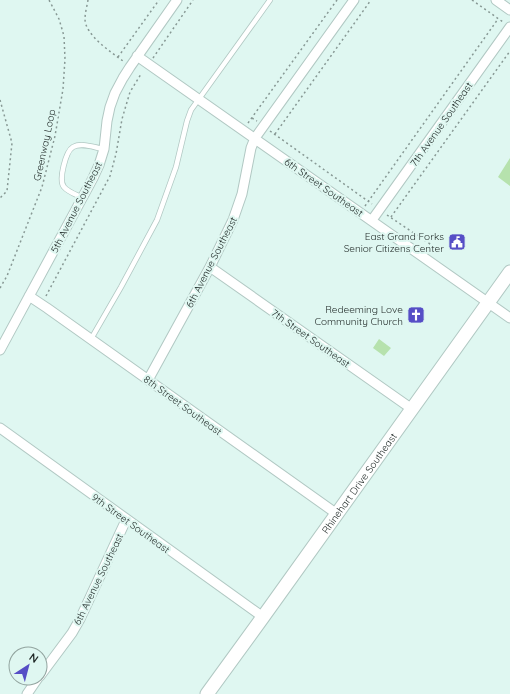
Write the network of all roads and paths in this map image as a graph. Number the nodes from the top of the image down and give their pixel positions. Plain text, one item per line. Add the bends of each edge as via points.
1 (49, 0) edge
2 (88, 0) edge
3 (159, 0) edge
4 (177, 0) edge
5 (193, 0) edge
6 (270, 0) edge
7 (337, 0) edge
8 (354, 0) edge
9 (371, 0) edge
10 (472, 0) edge
11 (496, 0) edge
12 (510, 10) edge
13 (498, 19) junction
14 (510, 27) edge
15 (510, 50) edge
16 (138, 56) junction
17 (118, 58) junction
18 (148, 64) junction
19 (130, 67) junction
20 (199, 99) junction
21 (0, 100) edge
22 (252, 118) junction
23 (264, 126) junction
24 (243, 130) junction
25 (275, 134) junction
26 (256, 138) junction
27 (104, 150) junction
28 (0, 198) edge
29 (83, 198) junction
30 (368, 201) junction
31 (380, 210) junction
32 (361, 212) junction
33 (391, 217) junction
34 (372, 220) junction
35 (432, 246) dead end
36 (210, 267) junction
37 (510, 272) edge
38 (0, 288) edge
39 (29, 296) junction
40 (488, 303) junction
41 (510, 318) edge
42 (91, 339) junction
43 (0, 350) edge
44 (148, 380) junction
45 (412, 409) junction
46 (0, 428) edge
47 (337, 514) junction
48 (126, 520) junction
49 (263, 617) junction
50 (48, 665) edge
51 (207, 694) edge

1 - 38 path, Greenway Loop via 64,36 63,89 55,136 42,187
2 - 17 path via 85,20 87,28 95,39
3 - 17 path
4 - 16 street, 5th Avenue Southeast
5 - 18 path
6 - 20 lane
7 - 22 path
8 - 23 street, 6th Avenue Southeast
9 - 25 path
10 - 13 path
11 - 12 street
13 - 14 path
13 - 30 path
14 - 31 street, 7th Avenue Southeast
15 - 33 path
16 - 18 street, 6th Street Southeast
16 - 19 street, 5th Avenue Southeast
17 - 19 path
18 - 20 street, 6th Street Southeast
19 - 27 street, 5th Avenue Southeast via 110,107
20 - 24 street, 6th Street Southeast
20 - 42 lane via 186,121 176,167 157,220
21 - 28 path via 12,143 7,191
22 - 23 path
22 - 24 path
23 - 25 path
23 - 26 street, 6th Avenue Southeast
24 - 26 street, 6th Street Southeast
25 - 30 path
26 - 32 street, 6th Street Southeast
26 - 36 street, 6th Avenue Southeast via 250,152 238,206
27 - 29 street, 5th Avenue Southeast
27 - 29 lane via 79,145 68,153 61,181 68,191
29 - 39 street, 5th Avenue Southeast
30 - 31 path
30 - 32 path
31 - 33 path
31 - 34 street, 7th Avenue Southeast
32 - 34 street, 6th Street Southeast
33 - 35 path
34 - 40 street, 6th Street Southeast
36 - 44 street, 6th Avenue Southeast
36 - 45 street, 7th Street Southeast
37 - 40 street, Rhinehart Drive Southeast
39 - 42 street, 8th Street Southeast
39 - 43 street, 5th Avenue Southeast
40 - 41 street, 6th Street Southeast
40 - 45 street, Rhinehart Drive Southeast
42 - 44 street, 8th Street Southeast
44 - 47 street, 8th Street Southeast
45 - 47 street, Rhinehart Drive Southeast
46 - 48 street, 9th Street Southeast
47 - 49 street, Rhinehart Drive Southeast
48 - 49 street, 9th Street Southeast
48 - 50 street, 6th Avenue Southeast via 80,619
49 - 51 street, Rhinehart Drive Southeast

